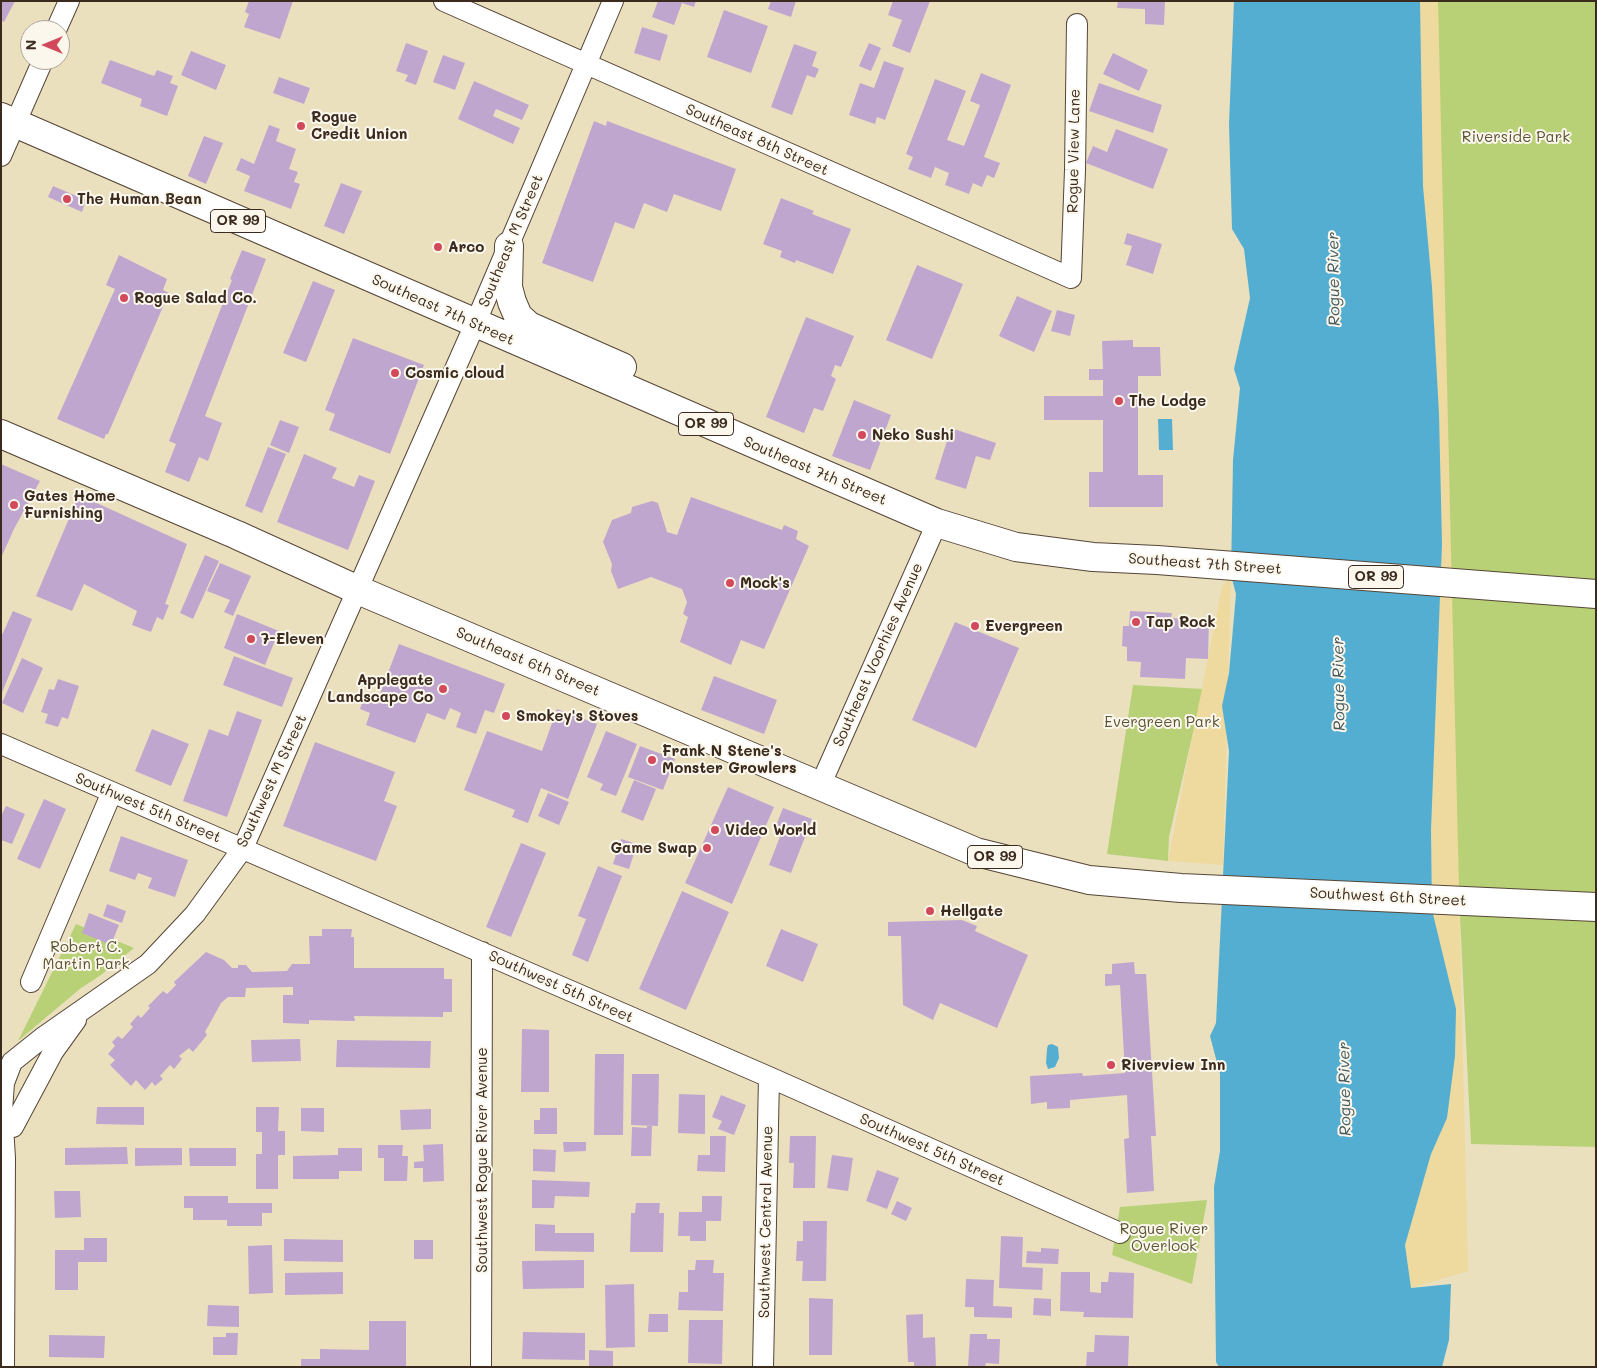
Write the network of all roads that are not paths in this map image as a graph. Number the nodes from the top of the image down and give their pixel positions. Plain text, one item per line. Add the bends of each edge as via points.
1 (69, 1) edge
2 (444, 1) edge
3 (613, 1) edge
4 (60, 20) edge
5 (1077, 24) dead end
6 (587, 65) junction
7 (37, 70) edge
8 (8, 120) edge
9 (1, 156) edge
10 (509, 246) junction
11 (1071, 278) joint
12 (475, 324) junction
13 (681, 413) junction
14 (1, 434) edge
15 (937, 523) junction
16 (358, 590) junction
17 (1596, 594) edge
18 (1, 744) edge
19 (820, 786) junction
20 (112, 792) junction
21 (243, 848) junction
22 (1181, 888) joint
23 (1589, 907) edge
24 (482, 952) junction
25 (31, 982) dead end
26 (84, 1008) junction
27 (7, 1060) edge
28 (769, 1077) junction
29 (13, 1127) junction
30 (5, 1158) junction
31 (1120, 1233) dead end
32 (3, 1304) edge
33 (4, 1367) edge
34 (481, 1367) edge
35 (762, 1367) edge

1 - 4 street
2 - 6 street, Southeast 8th Street
3 - 6 street, Southeast M Street
5 - 11 street, Rogue View Lane
6 - 10 street, Southeast M Street
6 - 11 street, Southeast 8th Street
7 - 8 street
8 - 9 street
8 - 12 highway, Southeast 7th Street / OR 99
10 - 12 street, Southeast M Street
10 - 13 highway via 508,287 518,316 529,326 660,384
12 - 13 highway, Southeast 7th Street / OR 99
12 - 16 street, Southeast M Street
13 - 15 highway, Southeast 7th Street / OR 99
14 - 16 highway, Southeast 6th Street / OR 99
15 - 17 highway, Southeast 7th Street / OR 99 via 1016,547 1093,557
15 - 19 street, Southeast Voorhies Avenue
16 - 19 highway, Southeast 6th Street / OR 99
16 - 21 street, Southwest M Street
18 - 20 street, Southwest 5th Street
19 - 22 highway, Southeast 6th Street / OR 99 via 976,852 1089,880
20 - 21 street, Southwest 5th Street
20 - 25 street
21 - 24 street, Southwest 5th Street
21 - 26 street, Southwest M Street via 195,914 148,964
22 - 23 highway, Southwest 6th Street / OR 99
24 - 28 street, Southwest 5th Street
24 - 34 street, Southwest Rogue River Avenue
26 - 27 street, Southwest M Street
26 - 29 street, Southwest M Street via 53,1052
27 - 29 street via 20,1076
27 - 30 street via 2,1111
28 - 31 street, Southwest 5th Street
28 - 35 street, Southwest Central Avenue
29 - 30 street
30 - 32 street
32 - 33 street

